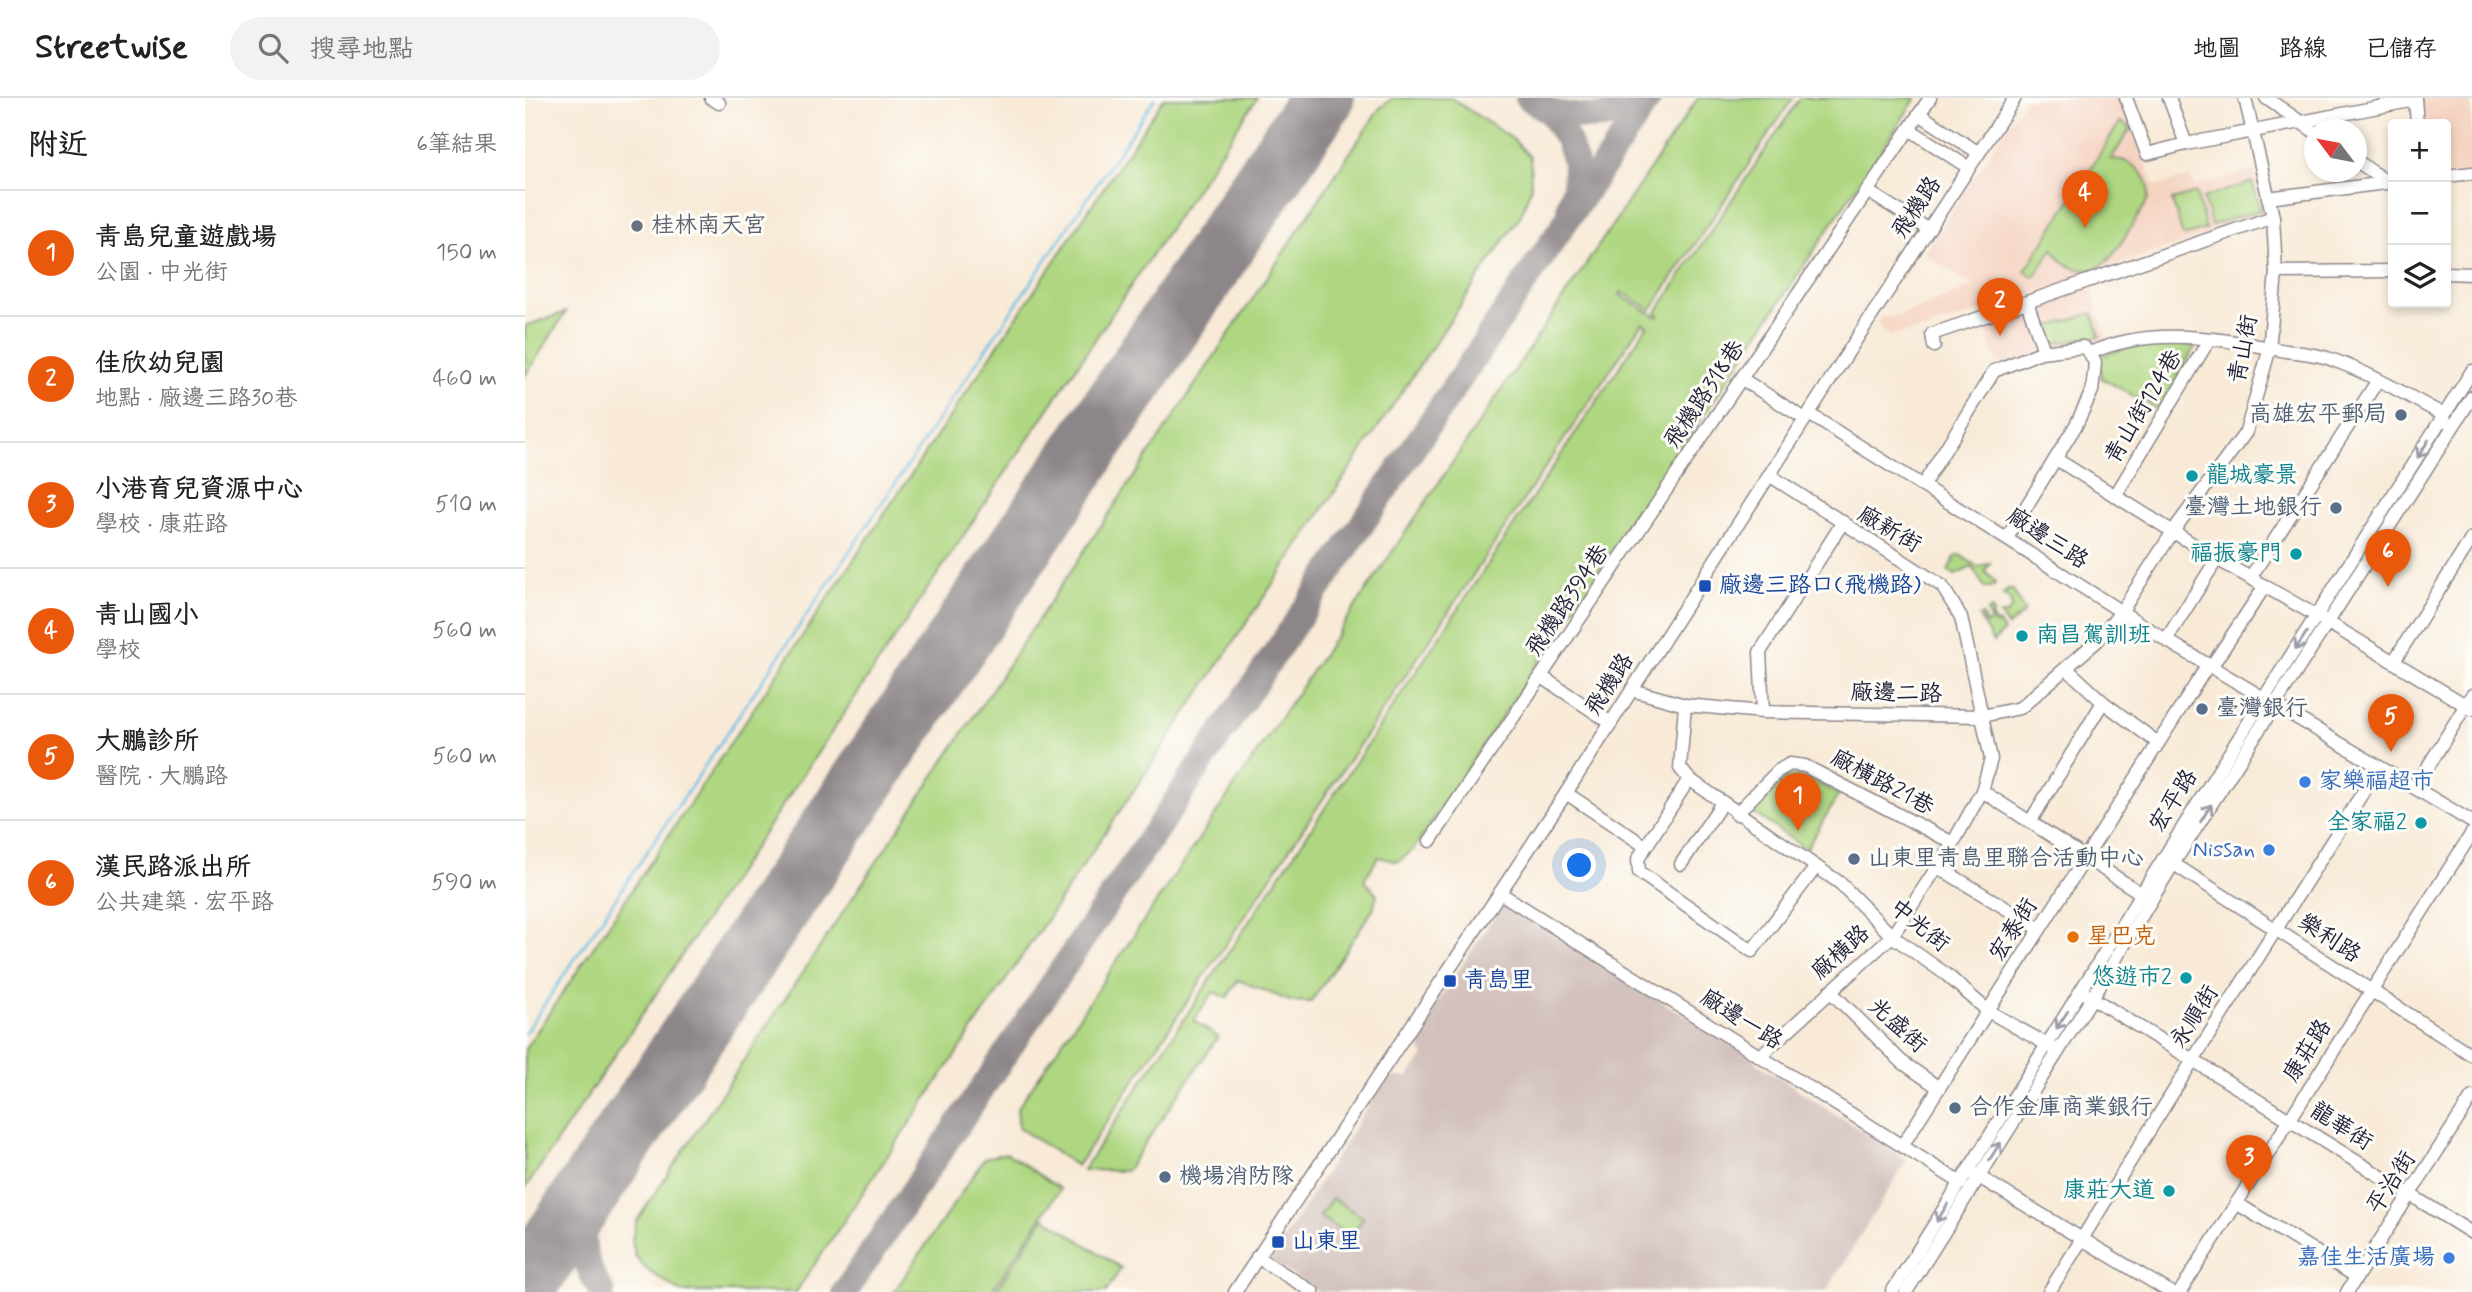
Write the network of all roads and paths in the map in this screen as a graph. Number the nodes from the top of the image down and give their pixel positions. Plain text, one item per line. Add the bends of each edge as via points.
1 (1930, 98) edge
2 (2015, 98) edge
3 (2126, 98) edge
4 (2169, 98) edge
5 (2245, 98) edge
6 (2266, 98) edge
7 (2415, 99) edge
8 (1919, 114) junction
9 (2417, 119) edge
10 (2301, 122) junction
11 (2304, 124) edge
12 (1909, 129) junction
13 (2253, 131) junction
14 (2186, 144) junction
15 (1979, 153) junction
16 (2367, 167) edge
17 (1969, 168) junction
18 (2472, 173) edge
19 (2451, 175) edge
20 (2389, 182) edge
21 (2388, 183) edge
22 (1867, 191) junction
23 (2268, 198) junction
24 (2273, 217) junction
25 (1928, 229) junction
26 (2388, 271) edge
27 (2276, 272) junction
28 (2451, 273) edge
29 (2472, 274) edge
30 (2027, 302) junction
31 (2209, 340) junction
32 (1934, 346) dead end
33 (2269, 347) junction
34 (2044, 351) junction
35 (2090, 352) junction
36 (2472, 370) edge
37 (1742, 379) junction
38 (2378, 380) junction
39 (2472, 397) edge
40 (2444, 415) junction
41 (1807, 416) junction
42 (2446, 437) junction
43 (2056, 459) junction
44 (1769, 475) junction
45 (1923, 485) junction
46 (2116, 496) junction
47 (1843, 522) junction
48 (2173, 531) junction
49 (2007, 538) junction
50 (2472, 538) edge
51 (1629, 547) joint
52 (2217, 559) junction
53 (2250, 578) junction
54 (2265, 586) junction
55 (2121, 612) junction
56 (2323, 619) junction
57 (2166, 640) junction
58 (2394, 661) junction
59 (2209, 666) junction
60 (2066, 668) junction
61 (1542, 677) junction
62 (1632, 690) junction
63 (2269, 701) junction
64 (2103, 702) junction
65 (2470, 703) edge
66 (1685, 705) junction
67 (1763, 712) junction
68 (1982, 716) junction
69 (1611, 723) junction
70 (2158, 743) junction
71 (2379, 767) junction
72 (1689, 779) junction
73 (2415, 788) junction
74 (1982, 791) junction
75 (1566, 793) junction
76 (1722, 803) junction
77 (1736, 814) junction
78 (2030, 822) junction
79 (2472, 822) edge
80 (2472, 833) edge
81 (1430, 841) dead end
82 (1953, 843) junction
83 (1645, 846) junction
84 (2085, 858) junction
85 (2168, 861) junction
86 (1681, 863) dead end
87 (1816, 867) junction
88 (1938, 867) junction
89 (1500, 893) junction
90 (2142, 894) junction
91 (2040, 929) junction
92 (2276, 929) junction
93 (1892, 936) junction
94 (2371, 990) junction
95 (1830, 991) junction
96 (2087, 994) junction
97 (1988, 1011) junction
98 (2052, 1048) junction
99 (2472, 1055) edge
100 (1760, 1056) junction
101 (2193, 1060) junction
102 (1939, 1088) junction
103 (2472, 1097) edge
104 (2289, 1120) junction
105 (1902, 1146) junction
106 (1973, 1173) junction
107 (1961, 1183) junction
108 (2410, 1195) junction
109 (2236, 1203) junction
110 (2472, 1233) edge
111 (2083, 1239) junction
112 (1257, 1258) junction
113 (2357, 1277) junction
114 (1235, 1292) edge
115 (1313, 1292) edge
116 (1892, 1292) edge
117 (1906, 1292) edge
118 (2049, 1292) edge
119 (2170, 1292) edge
120 (2181, 1292) edge
121 (2347, 1292) edge

1 - 8 street, 飛機路318巷
2 - 15 street, 飛機路
3 - 14 street via 2147,154
4 - 14 street
5 - 13 street, 青山街
6 - 10 street
7 - 9 street
7 - 10 street
8 - 12 street, 飛機路318巷
8 - 15 street
10 - 11 street
10 - 13 street
12 - 17 street
12 - 22 street, 飛機路318巷
13 - 14 street
13 - 23 street, 青山街
15 - 17 street, 飛機路
16 - 20 street
17 - 25 street, 飛機路
18 - 19 street
21 - 23 street
22 - 25 street
22 - 37 street, 飛機路318巷
23 - 24 street, 青山街
24 - 27 street, 青山街
24 - 30 street
25 - 41 street, 飛機路
26 - 27 street
27 - 33 street, 青山街
28 - 29 street
30 - 32 street via 1932,334
30 - 34 street
31 - 33 street
31 - 35 street via 2157,337
31 - 46 street, 青山街124巷
33 - 38 street via 2330,359
33 - 48 street, 青山街 via 2246,432
34 - 35 street via 2083,347
34 - 45 street via 1994,371
35 - 43 street via 2095,363 2092,391
36 - 40 street, 宏平路
37 - 41 street, 廠邊三路
37 - 51 street, 飛機路318巷
38 - 40 street
38 - 53 street
39 - 42 street, 宏平路
40 - 42 street
40 -> 56 street, 宏平路
41 - 44 street, 飛機路
41 - 45 street, 廠邊三路
42 - 56 street, 宏平路
43 - 46 street, 青山街124巷
43 - 49 street
44 - 47 street
44 - 62 street, 飛機路
45 - 49 street, 廠邊三路
46 - 48 street, 青山街124巷
47 - 67 street, 廠新街 via 1760,652
47 - 68 street, 廠新街 via 1942,586 1961,617
48 - 52 street, 青山街124巷
48 - 55 street, 青山街
49 - 55 street, 廠邊三路
50 - 58 street
51 - 61 street, 飛機路394巷
52 - 53 street, 青山街124巷
52 - 57 street
53 - 54 street, 青山街124巷
54 - 56 street, 青山街124巷
54 - 59 street, 宏泰街
55 - 57 street, 廠邊三路
55 - 60 street, 廠邊二路
56 - 58 street, 青山街124巷
56 - 63 street, 宏平路
57 - 59 street, 廠邊三路
58 - 65 street, 青山街124巷
59 - 63 street, 廠邊三路
59 - 70 street, 宏泰街
60 - 64 street
60 - 68 street, 廠邊二路 via 2020,708
61 - 69 street
61 - 81 street, 飛機路394巷
62 - 66 street, 廠邊二路
62 - 69 street, 飛機路
63 - 71 street, 廠邊三路
63 - 85 street, 宏平路
64 - 70 street
64 - 78 street
65 - 73 street
66 - 67 street, 廠邊二路
66 - 72 street via 1680,768
67 - 68 street, 廠邊二路
68 - 74 street, 廠橫路 via 1991,759
69 - 75 street, 飛機路
70 - 84 street, 宏泰街
71 - 73 street, 廠邊三路
71 - 92 street, 永順街
72 - 76 street, 中光街
72 - 83 street
73 - 79 street, 廠邊三路
74 - 78 street
74 - 82 street, 廠橫路
75 - 83 street
75 - 89 street, 飛機路
76 - 77 street, 中光街
76 - 86 street
77 - 82 street, 廠橫路21巷 via 1778,771 1790,764 1805,766
77 - 87 street, 中光街
78 - 84 street
80 - 94 street, 康莊路
82 - 88 street, 廠橫路
83 - 87 street via 1637,866 1644,877 1752,951
84 - 90 street
84 - 91 street, 宏泰街
85 - 90 street, 宏平路
85 - 92 street, 樂利路
85 - 96 street, 宏平路
87 - 93 street, 中光街 via 1840,883
88 - 91 street
88 - 93 street, 廠橫路
89 - 100 street, 廠邊一路
89 - 112 street, 飛機路
90 - 96 street, 宏平路
91 - 97 street, 宏泰街
92 - 94 street, 樂利路
92 - 101 street, 永順街
93 - 95 street, 廠橫路
93 - 97 street, 中光街
94 - 99 street, 樂利路
94 - 104 street, 康莊路
95 - 100 street, 廠橫路
95 - 102 street, 光盛街 via 1902,1062
96 - 98 street, 宏平路
96 - 101 street, 龍華街
97 - 98 street, 中光街
97 - 102 street, 宏泰街
98 - 106 street, 宏平路
100 - 105 street, 廠邊一路
101 - 104 street, 龍華街
101 - 111 street, 永順街
102 - 105 street, 宏泰街
103 - 108 street, 平治街
104 - 108 street, 龍華街
104 - 109 street, 康莊路
105 - 107 street, 廠邊一路
106 - 107 street, 宏平路
106 - 111 street
106 - 117 street, 宏平路
107 -> 116 street, 宏平路
108 - 110 street, 龍華街
108 - 113 street, 平治街
109 - 113 street
109 - 120 street, 康莊路
111 - 118 street, 永順街
111 - 119 street
112 - 114 street, 飛機路
112 - 115 street
113 - 121 street, 平治街

